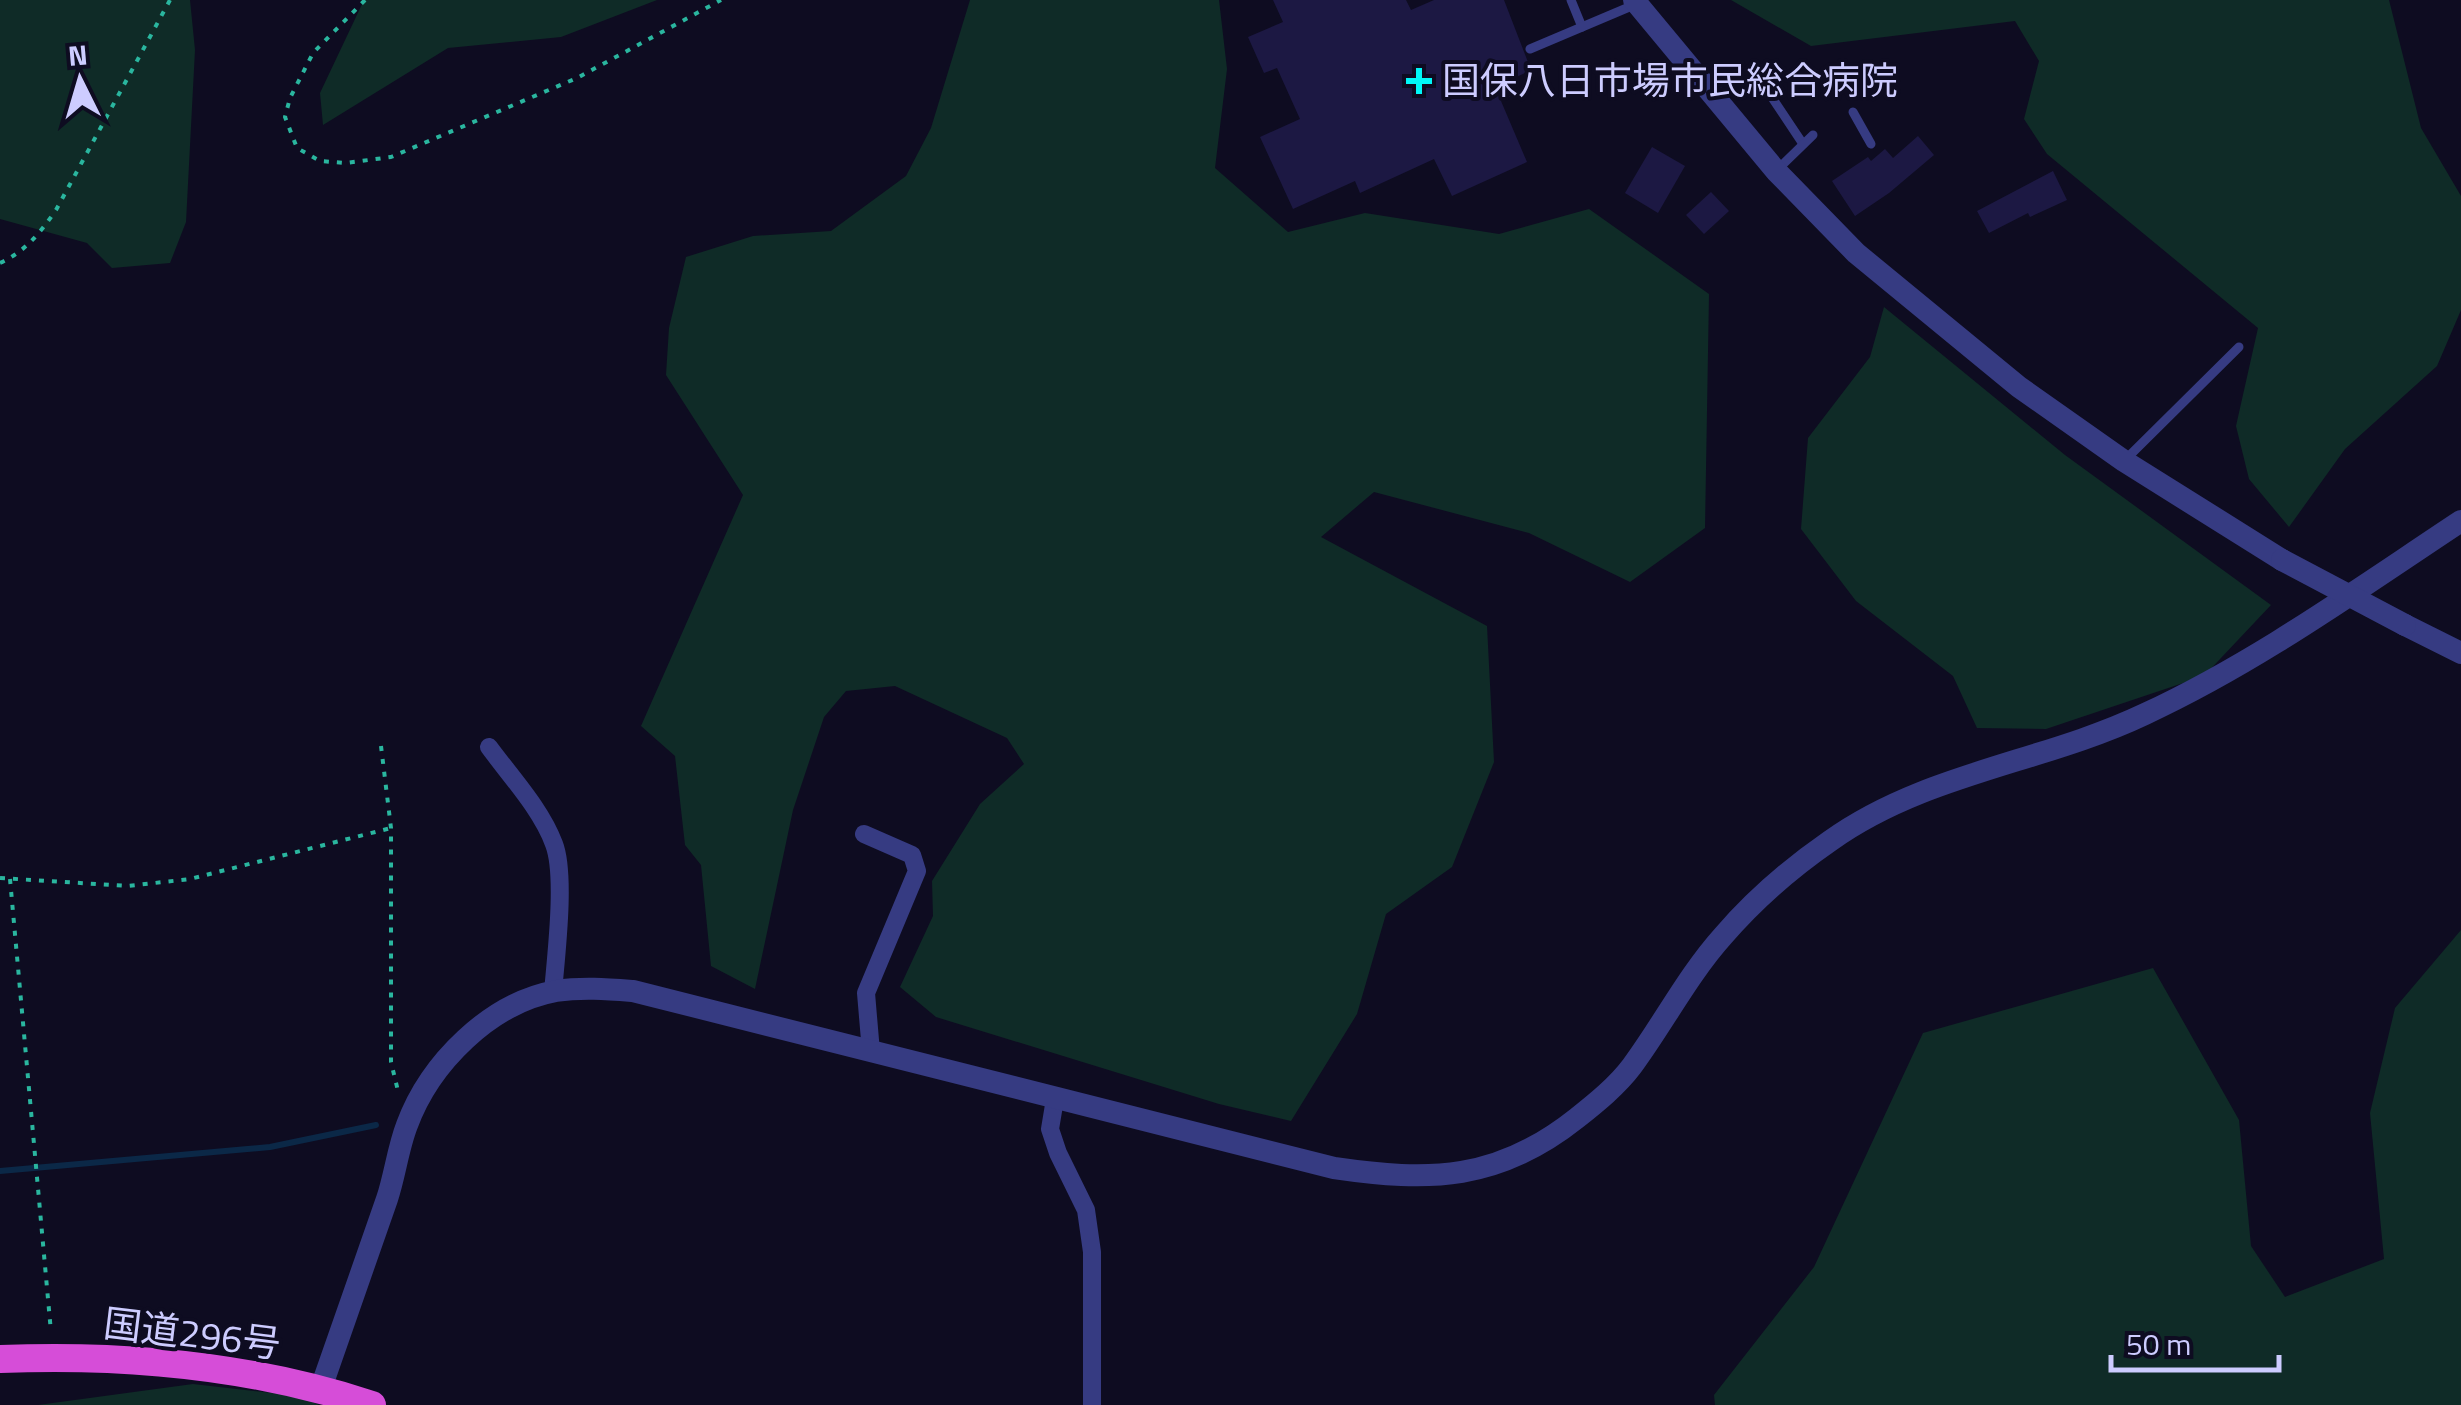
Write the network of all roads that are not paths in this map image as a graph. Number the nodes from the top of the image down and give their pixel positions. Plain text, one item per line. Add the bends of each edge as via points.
1 (1571, 0) edge
2 (1635, 2) edge
3 (1582, 27) junction
4 (1530, 49) dead end
5 (1773, 99) dead end
6 (1853, 112) dead end
7 (1813, 135) dead end
8 (1804, 144) junction
9 (1871, 144) dead end
10 (1776, 171) junction
11 (2239, 347) dead end
12 (2124, 461) junction
13 (2461, 521) edge
14 (2461, 653) edge
15 (489, 746) dead end
16 (864, 834) dead end
17 (553, 992) junction
18 (871, 1052) junction
19 (1055, 1099) junction
20 (0, 1359) edge
21 (319, 1396) edge
22 (372, 1405) edge
23 (1092, 1405) edge

1 - 3 lane
2 - 3 lane
2 - 10 street
3 - 4 lane
5 - 8 lane
6 - 9 lane
7 - 8 lane
8 - 10 lane
10 - 12 street via 1856,253 1947,330
11 - 12 lane
12 - 14 street, bridge via 2282,560
13 - 19 street via 2288,637 2146,714 1958,776 1832,839 1774,884 1721,938 1628,1071 1523,1155 1437,1176 1390,1176
15 - 17 street via 557,849
16 - 18 street via 912,855 916,872 866,993
17 - 18 street via 633,991
17 - 21 street via 497,1015 469,1036 428,1085 407,1124
18 - 19 street
19 - 23 street via 1050,1130 1086,1210 1092,1252
20 - 21 highway, 国道296号 via 208,1368
21 - 22 highway, 国道296号

